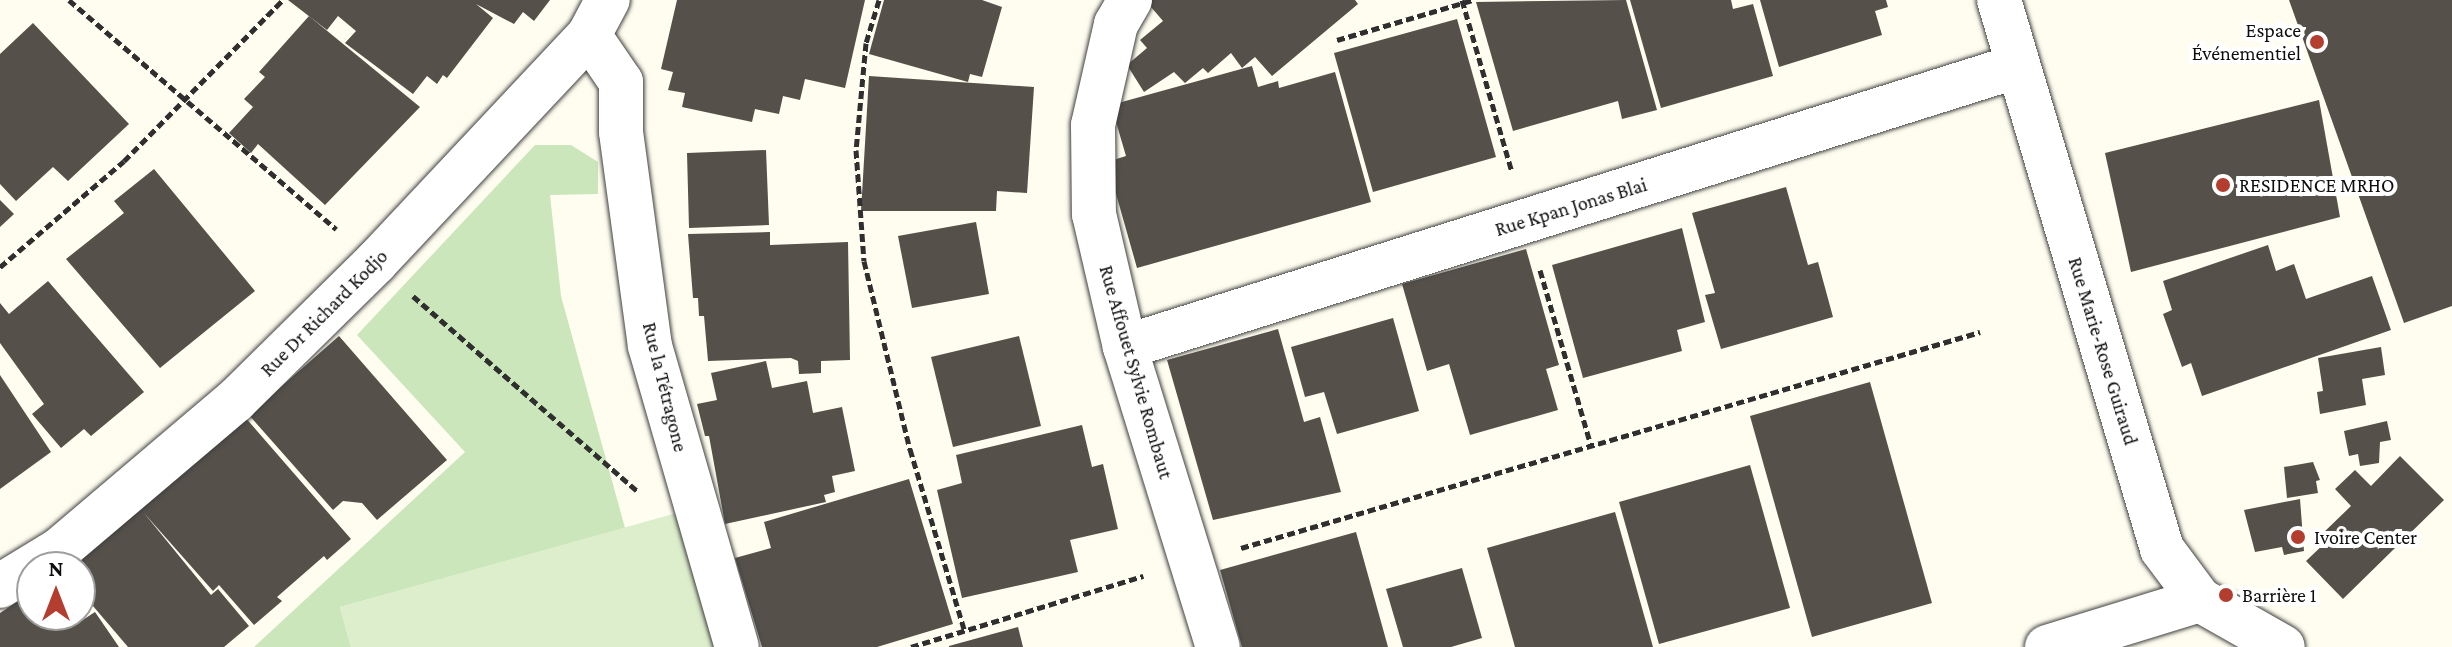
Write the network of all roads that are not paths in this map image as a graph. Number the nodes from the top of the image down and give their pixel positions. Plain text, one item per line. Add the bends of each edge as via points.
1 (1130, 0) edge
2 (1999, 0) edge
3 (599, 18) edge
4 (2018, 66) junction
5 (1125, 347) junction
6 (0, 586) edge
7 (2200, 600) junction
8 (737, 647) edge
9 (1218, 647) edge
10 (2047, 647) edge
11 (2283, 647) edge

1 - 5 street, Rue Affouet Sylvie Rombaut via 1116,24 1093,125 1094,214
2 - 4 street, Rue Marie-Rose Guiraud
3 - 6 street, Rue Dr Richard Kodjo via 375,263 235,401 59,550
3 - 8 street, Rue la Tétragone via 621,82 621,132 650,346
4 - 5 street, Rue Kpan Jonas Blai
4 - 7 street, Rue Marie-Rose Guiraud via 2162,549
5 - 9 street, Rue Affouet Sylvie Rombaut
7 - 10 street
7 - 11 street, Rue Marie-Rose Guiraud

